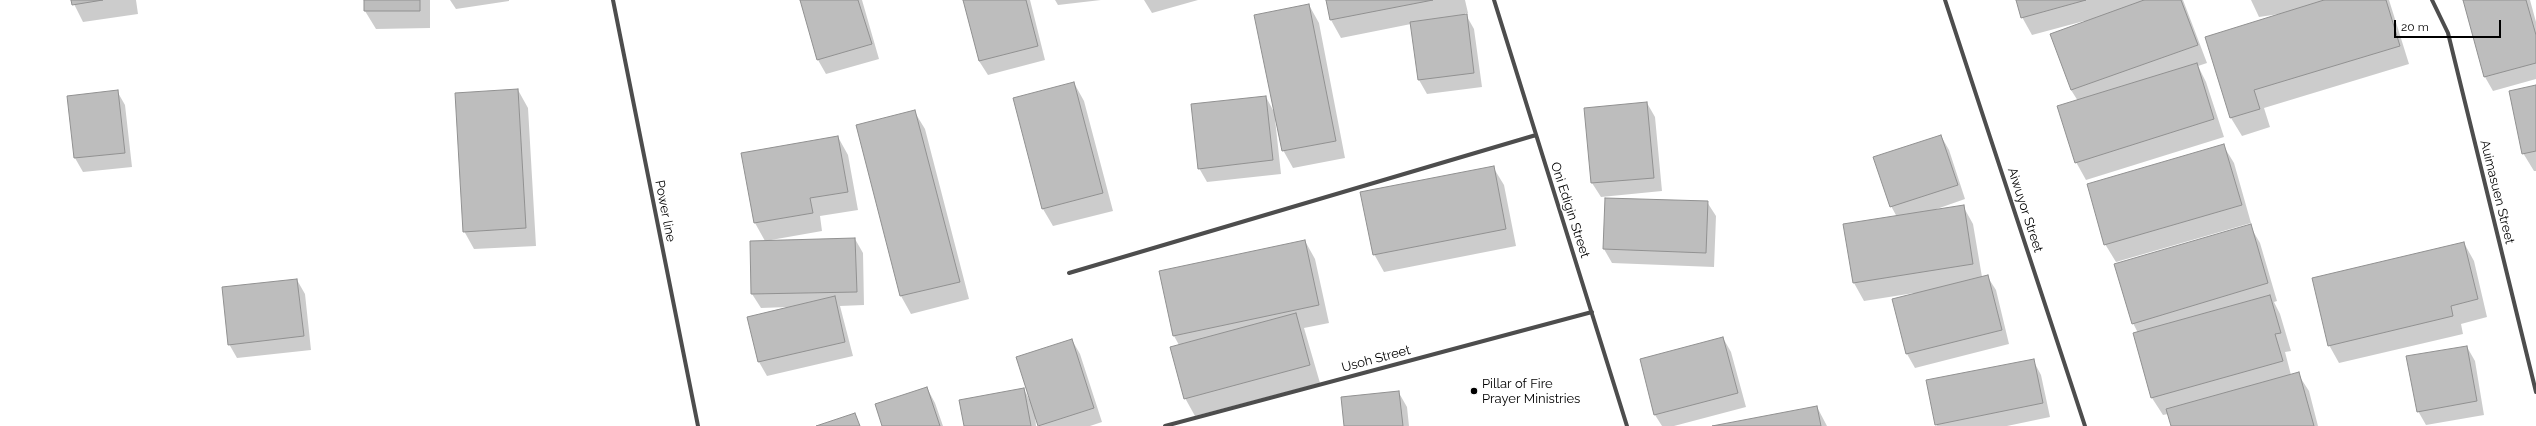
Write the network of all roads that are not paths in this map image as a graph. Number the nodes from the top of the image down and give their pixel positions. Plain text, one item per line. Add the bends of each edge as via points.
1 (613, 0) edge
2 (1494, 0) edge
3 (1945, 0) edge
4 (2432, 0) edge
5 (1536, 135) junction
6 (1070, 273) dead end
7 (1592, 312) junction
8 (2536, 392) edge
9 (698, 426) edge
10 (1165, 426) edge
11 (1627, 426) edge
12 (2086, 426) edge

1 - 9 street, Power line
2 - 5 street, Oni Edigin Street
3 - 12 street, Aiwuyor Street
4 - 8 street, Auimasuen Street via 2448,33
5 - 6 street
5 - 7 street, Oni Edigin Street
7 - 10 street, Usoh Street
7 - 11 street, Oni Edigin Street

